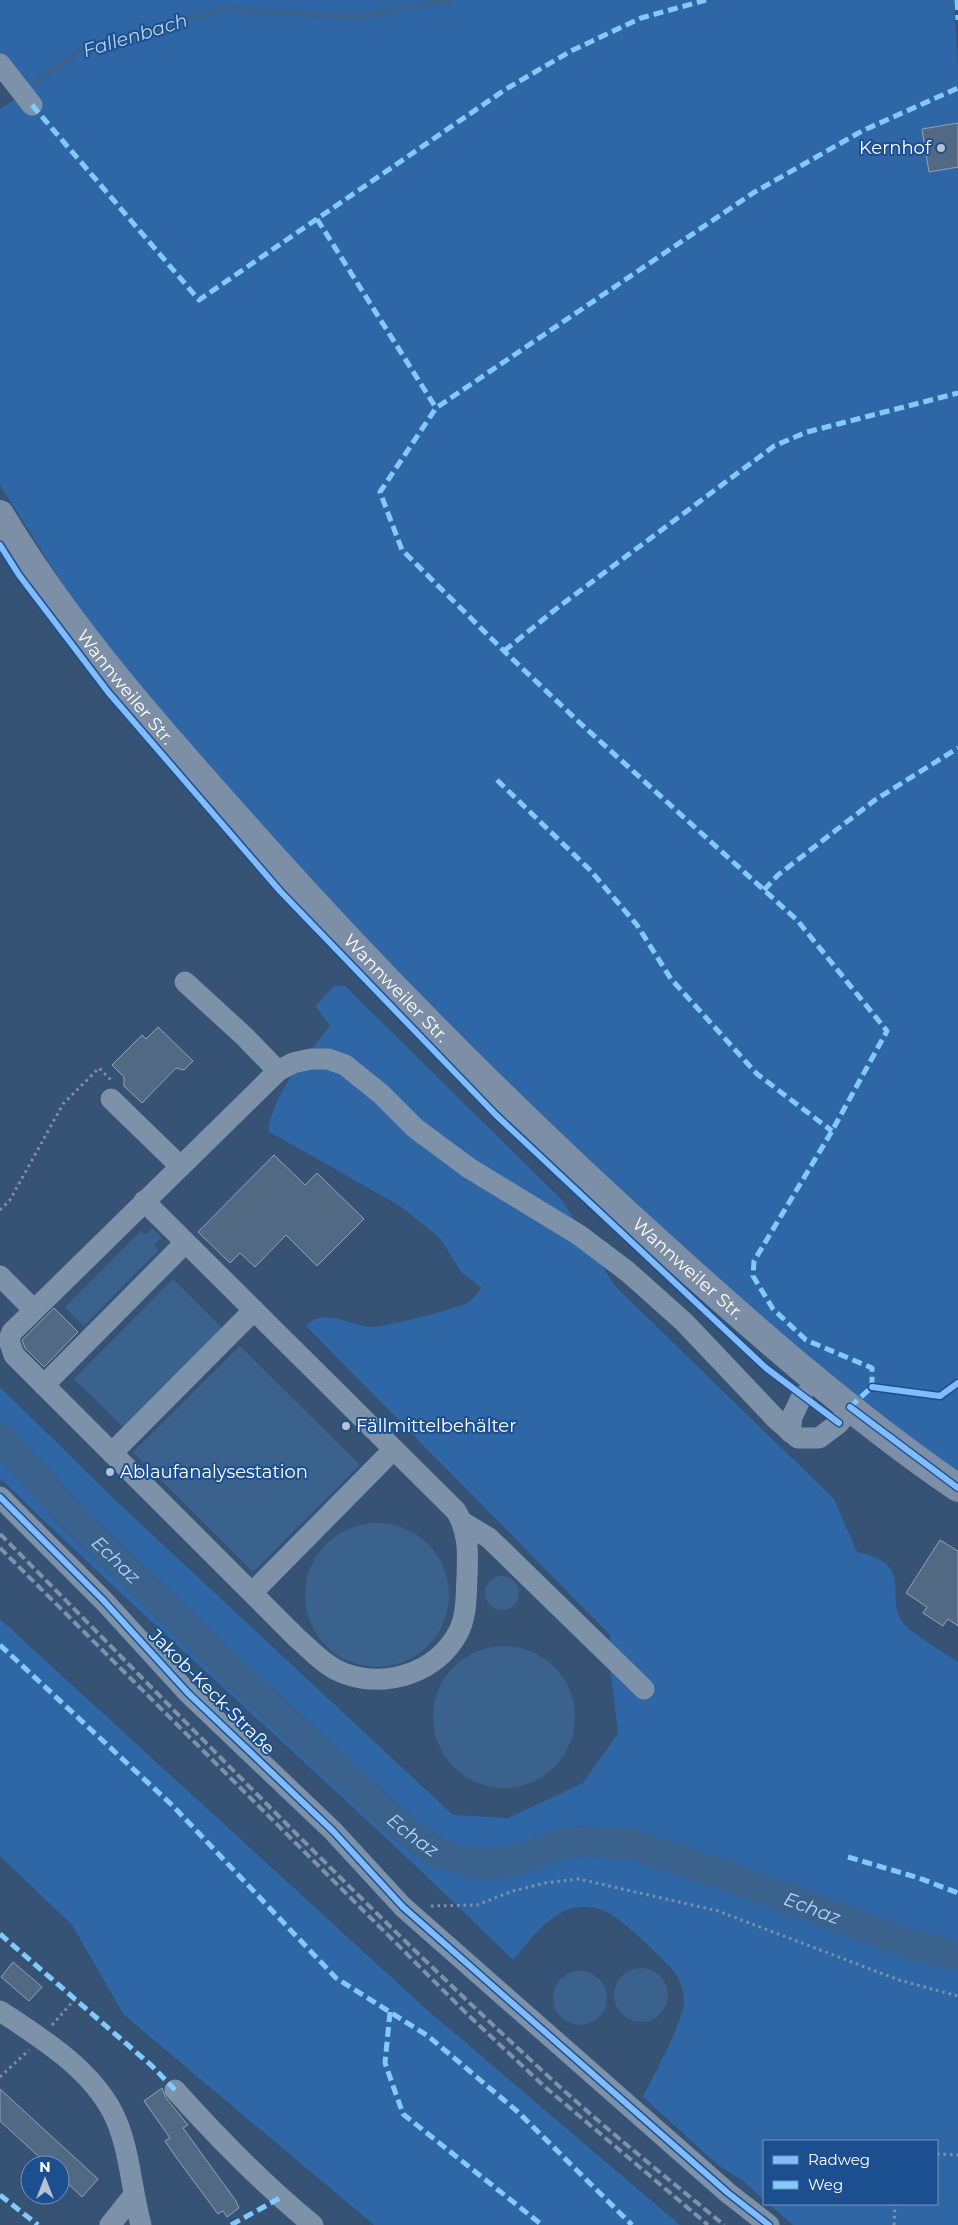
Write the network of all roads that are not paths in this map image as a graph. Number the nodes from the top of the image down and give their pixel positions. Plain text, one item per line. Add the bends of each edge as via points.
1 (0, 64) edge
2 (32, 105) dead end
3 (0, 514) edge
4 (185, 982) dead end
5 (278, 1071) junction
6 (111, 1099) road end
7 (180, 1166) junction
8 (144, 1201) junction
9 (185, 1243) junction
10 (0, 1276) edge
11 (34, 1310) junction
12 (254, 1310) junction
13 (44, 1385) junction
14 (802, 1396) dead end
15 (850, 1407) junction
16 (790, 1432) junction
17 (393, 1450) junction
18 (112, 1453) junction
19 (958, 1488) edge
20 (0, 1497) edge
21 (464, 1523) junction
22 (253, 1592) junction
23 (644, 1689) dead end
24 (0, 2011) edge
25 (175, 2090) dead end
26 (133, 2196) junction
27 (110, 2225) edge
28 (141, 2225) edge
29 (313, 2225) edge
30 (769, 2225) edge

1 - 2 street
3 - 15 main road, Wannweiler Str. via 46,584 112,670 334,924 489,1082 618,1206 748,1322
4 - 5 street
5 - 7 street
5 - 16 street via 311,1059 328,1059 351,1070 442,1148 487,1180 580,1234 628,1272 684,1322
6 - 7 street
7 - 8 street
8 - 9 street
8 - 11 street
9 - 12 street
9 - 13 street
10 - 11 street
11 - 13 street via 12,1332 10,1348
12 - 17 street
12 - 18 street
13 - 18 street
14 - 16 street via 792,1417
15 - 16 street via 839,1423 819,1438 798,1438
15 - 19 main road, Wannweiler Str.
17 - 21 street via 456,1511
17 - 22 street
18 - 22 street
20 - 30 street, Jakob-Keck-Straße via 103,1600 188,1693 333,1831 403,1907 728,2193
21 - 22 street via 468,1560 466,1603 458,1632 450,1646 421,1669 404,1677 368,1680 344,1674 322,1661
21 - 23 street via 489,1538
24 - 26 street via 81,2072 114,2114 127,2157
25 - 29 street via 280,2198
26 - 27 street
26 - 28 street

